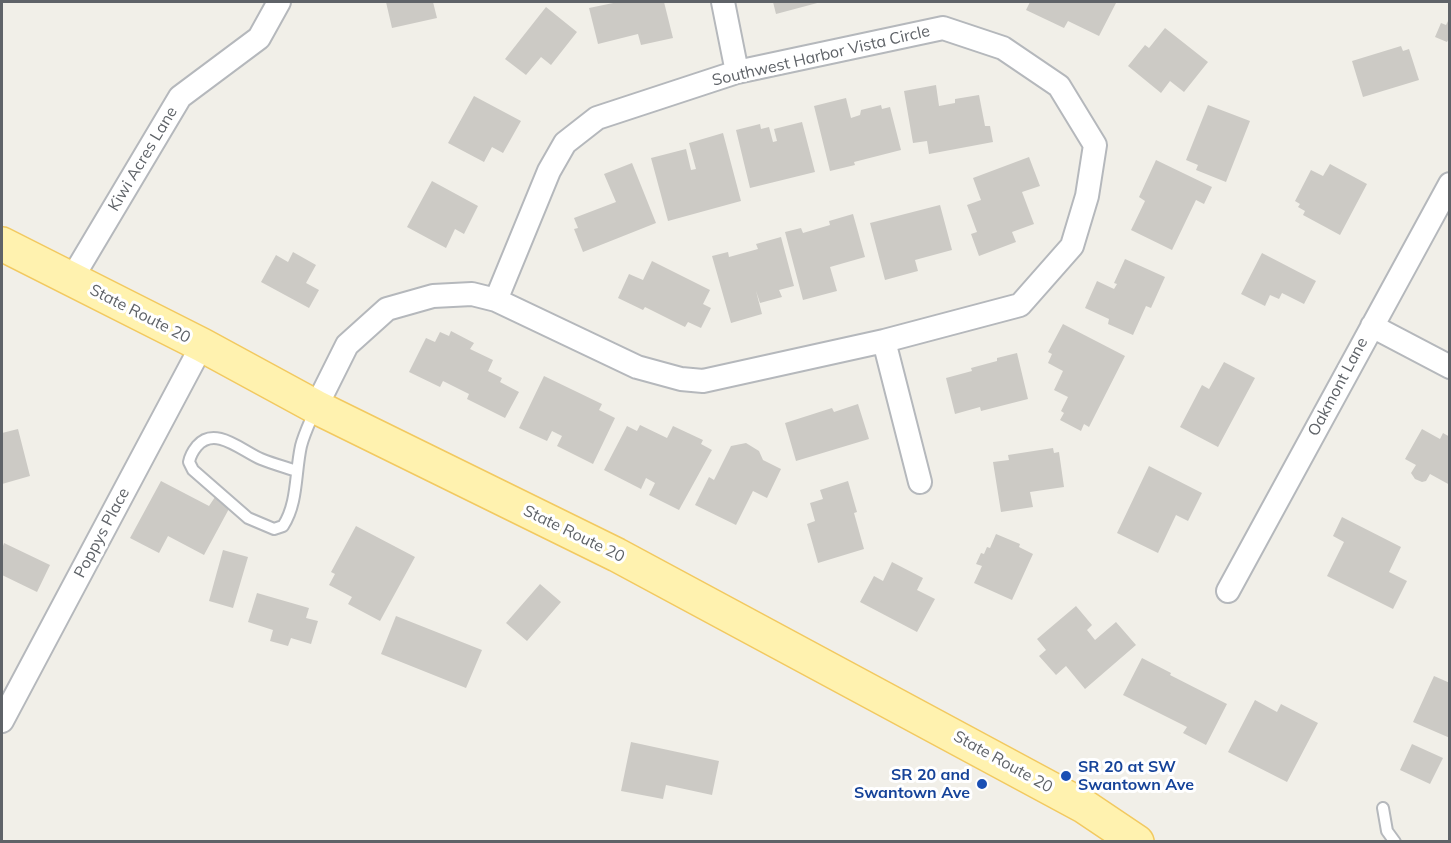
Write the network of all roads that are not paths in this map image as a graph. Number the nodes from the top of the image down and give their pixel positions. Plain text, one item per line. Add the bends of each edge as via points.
1 (279, 2) edge
2 (723, 2) edge
3 (737, 72) junction
4 (1449, 184) edge
5 (2, 244) edge
6 (71, 280) junction
7 (496, 300) junction
8 (1372, 326) junction
9 (884, 341) junction
10 (202, 345) junction
11 (1449, 367) edge
12 (316, 407) junction
13 (297, 471) junction
14 (920, 482) dead end
15 (1228, 591) dead end
16 (2, 721) edge
17 (1383, 808) dead end
18 (1137, 842) edge
19 (1395, 842) edge

1 - 6 street, Kiwi Acres Lane via 259,38 180,98
2 - 3 street
3 - 7 street, Southwest Harbor Vista Circle via 597,118 565,143 549,171
3 - 9 street, Southwest Harbor Vista Circle via 943,28 1003,48 1059,86 1095,145 1087,196 1072,246 1020,305
4 - 8 street, Oakmont Lane
5 - 6 main road, State Route 20
6 - 10 main road, State Route 20
7 - 9 street, Southwest Harbor Vista Circle via 638,367 681,379 703,381
7 - 12 street, Southwest Harbor Vista Circle via 472,294 434,296 387,309 347,345
8 - 11 street
8 - 15 street, Oakmont Lane
9 - 14 street
10 - 12 main road, State Route 20
10 - 16 street, Poppys Place
12 - 13 lane via 301,446
12 - 18 main road, State Route 20 via 627,560 1066,796
13 - 13 lane via 290,516 283,526 274,529 248,518 193,470 189,462 200,442 217,437 261,459
17 - 19 lane via 1387,831

